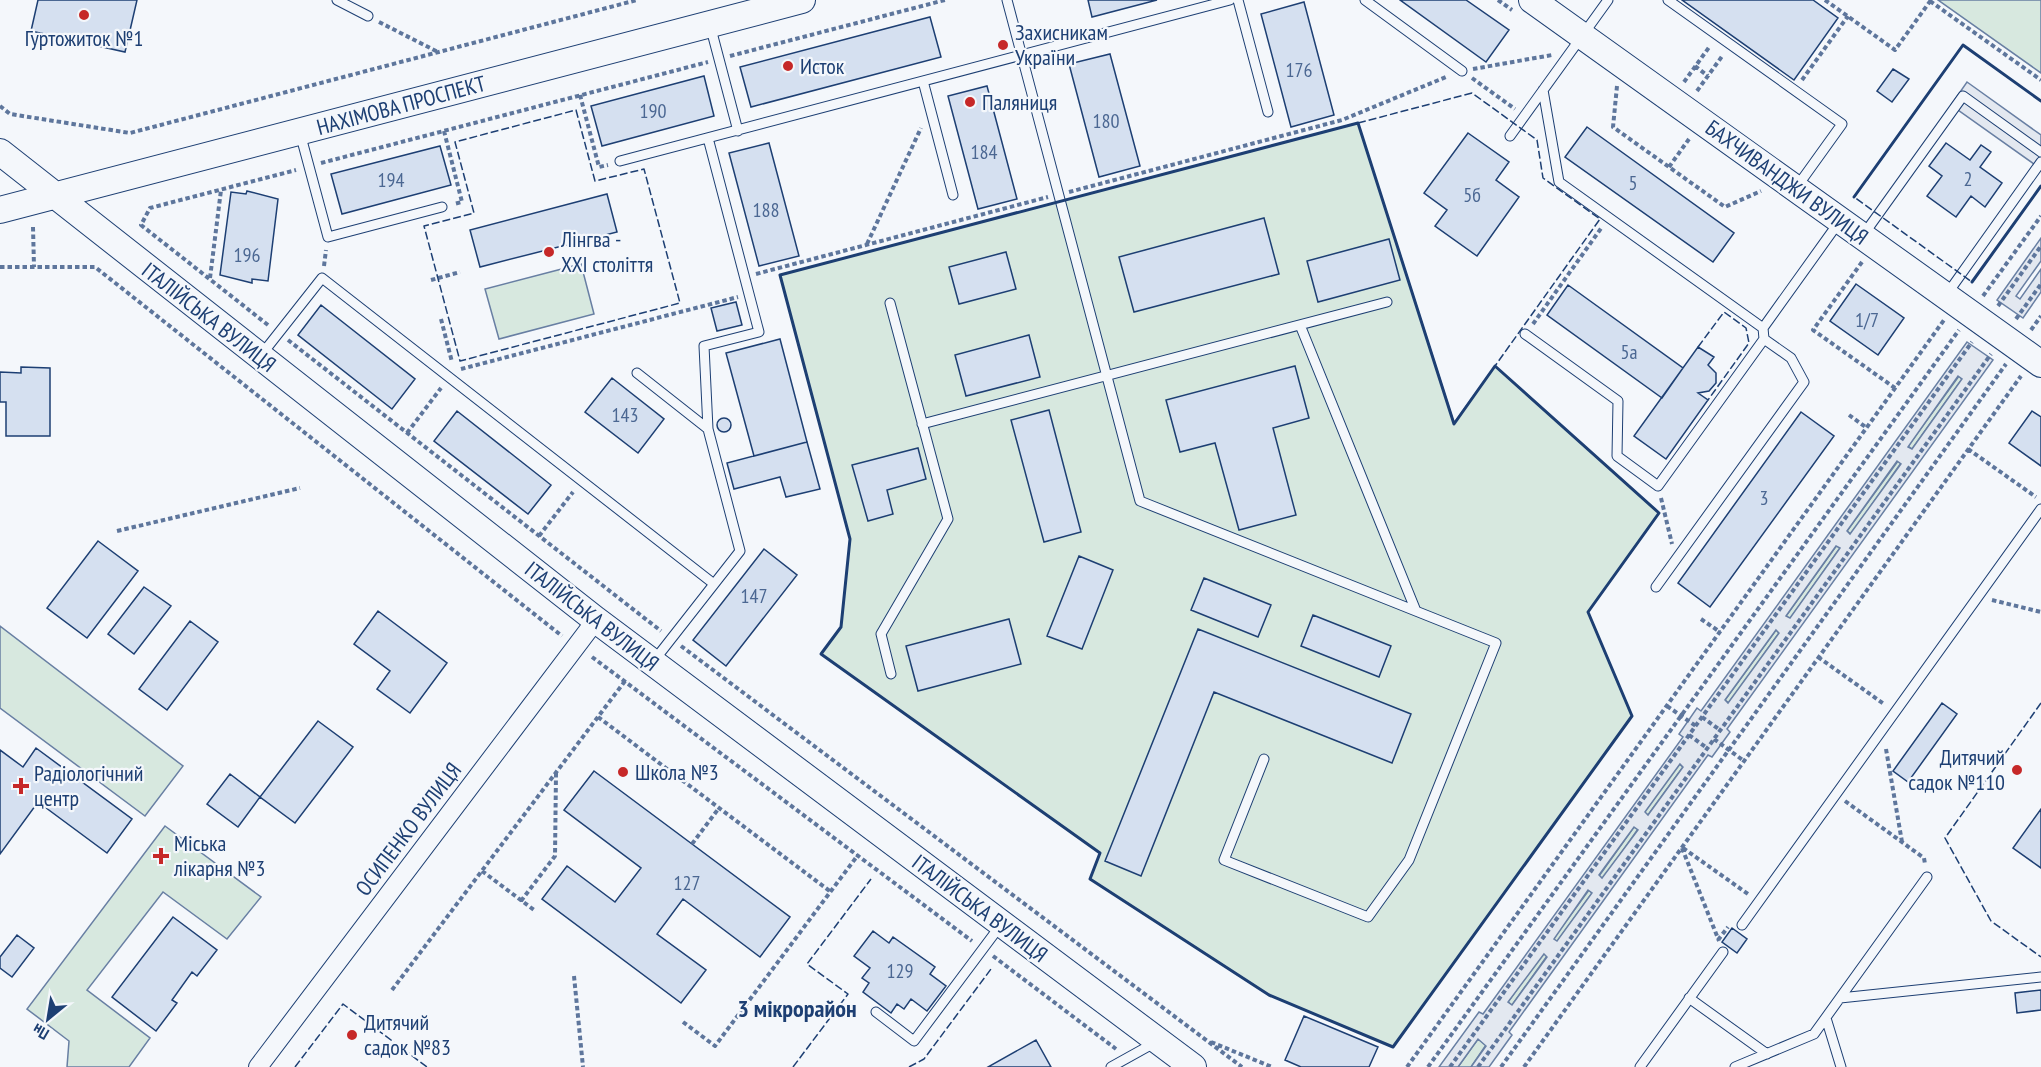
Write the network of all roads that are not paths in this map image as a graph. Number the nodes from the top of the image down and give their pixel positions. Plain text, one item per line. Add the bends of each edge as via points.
1 (337, 0) edge
2 (802, 0) edge
3 (1007, 0) edge
4 (1230, 0) edge
5 (1238, 0) edge
6 (1365, 0) edge
7 (1532, 0) edge
8 (1608, 0) edge
9 (1668, 0) edge
10 (368, 16) road end
11 (710, 24) junction
12 (1576, 44) junction
13 (1022, 55) junction
14 (1462, 70) road end
15 (922, 81) junction
16 (1543, 90) junction
17 (1268, 112) dead end
18 (738, 130) junction
19 (300, 132) junction
20 (1510, 136) dead end
21 (708, 138) junction
22 (0, 152) edge
23 (2041, 152) edge
24 (620, 161) dead end
25 (2041, 162) edge
26 (1795, 188) junction
27 (953, 195) dead end
28 (55, 196) junction
29 (442, 207) dead end
30 (0, 210) edge
31 (1840, 220) junction
32 (1862, 249) junction
33 (1387, 302) dead end
34 (890, 303) dead end
35 (1945, 308) junction
36 (1300, 325) junction
37 (1763, 328) junction
38 (1526, 334) road end
39 (1764, 339) junction
40 (260, 357) junction
41 (2031, 370) edge
42 (637, 373) dead end
43 (1107, 375) junction
44 (922, 424) junction
45 (708, 429) junction
46 (2041, 508) edge
47 (714, 584) junction
48 (1656, 587) dead end
49 (1416, 611) junction
50 (596, 620) junction
51 (652, 662) junction
52 (891, 674) dead end
53 (1264, 759) dead end
54 (1927, 877) dead end
55 (1001, 924) junction
56 (1742, 925) dead end
57 (1723, 951) road end
58 (2041, 977) edge
59 (1689, 998) junction
60 (1840, 998) junction
61 (876, 1012) dead end
62 (1826, 1018) junction
63 (1158, 1041) junction
64 (1767, 1054) junction
65 (258, 1067) edge
66 (1111, 1067) edge
67 (1193, 1067) edge
68 (1640, 1067) edge
69 (1735, 1067) edge
70 (1841, 1067) edge

1 - 10 lane
2 - 11 street, НАХІМОВА ПРОСПЕКТ
3 - 13 lane
4 - 13 lane
5 - 17 lane
6 - 14 lane
7 - 12 street, БАХЧИВАНДЖИ ВУЛИЦЯ
8 - 12 lane
9 - 26 lane via 1842,124
11 - 18 lane
11 - 19 street, НАХІМОВА ПРОСПЕКТ
12 - 16 lane
12 - 26 street, БАХЧИВАНДЖИ ВУЛИЦЯ
13 - 15 lane
13 - 43 lane
15 - 18 lane
15 - 27 lane
16 - 20 lane
16 - 37 lane via 1559,182
18 - 21 lane
19 - 28 street, НАХІМОВА ПРОСПЕКТ
19 - 29 lane via 328,237
21 - 24 lane
21 - 45 lane via 759,332 704,346
22 - 28 street, ІТАЛІЙСЬКА ВУЛИЦЯ
23 - 32 lane via 1963,96
25 - 35 lane
26 - 31 street, БАХЧИВАНДЖИ ВУЛИЦЯ
28 - 30 street, НАХІМОВА ПРОСПЕКТ
28 - 40 street, ІТАЛІЙСЬКА ВУЛИЦЯ
31 - 32 street, БАХЧИВАНДЖИ ВУЛИЦЯ
31 - 37 lane
32 - 35 street, БАХЧИВАНДЖИ ВУЛИЦЯ
33 - 36 lane
34 - 44 lane
35 - 41 street, БАХЧИВАНДЖИ ВУЛИЦЯ
36 - 43 lane
36 - 49 lane
37 - 39 lane
38 - 39 lane via 1618,400 1617,456 1658,486
39 - 48 lane via 1791,358 1804,382
40 - 47 lane via 322,278
40 - 50 street, ІТАЛІЙСЬКА ВУЛИЦЯ
42 - 45 lane
43 - 44 lane
43 - 49 lane via 1140,501
44 - 52 lane via 948,519 881,634
45 - 47 lane via 740,551
46 - 56 lane
47 - 51 lane
49 - 53 lane via 1496,643 1408,861 1368,917 1224,860
50 - 51 street, ІТАЛІЙСЬКА ВУЛИЦЯ
50 - 65 street, ОСИПЕНКО ВУЛИЦЯ
51 - 55 street, ІТАЛІЙСЬКА ВУЛИЦЯ
54 - 60 lane
55 - 61 lane via 914,1041
55 - 63 street, ІТАЛІЙСЬКА ВУЛИЦЯ
57 - 59 lane
58 - 60 lane
59 - 64 lane
59 - 68 lane
60 - 62 lane
62 - 64 lane via 1814,1034
62 - 70 lane
63 - 66 lane
63 - 67 street, ІТАЛІЙСЬКА ВУЛИЦЯ
64 - 69 lane

